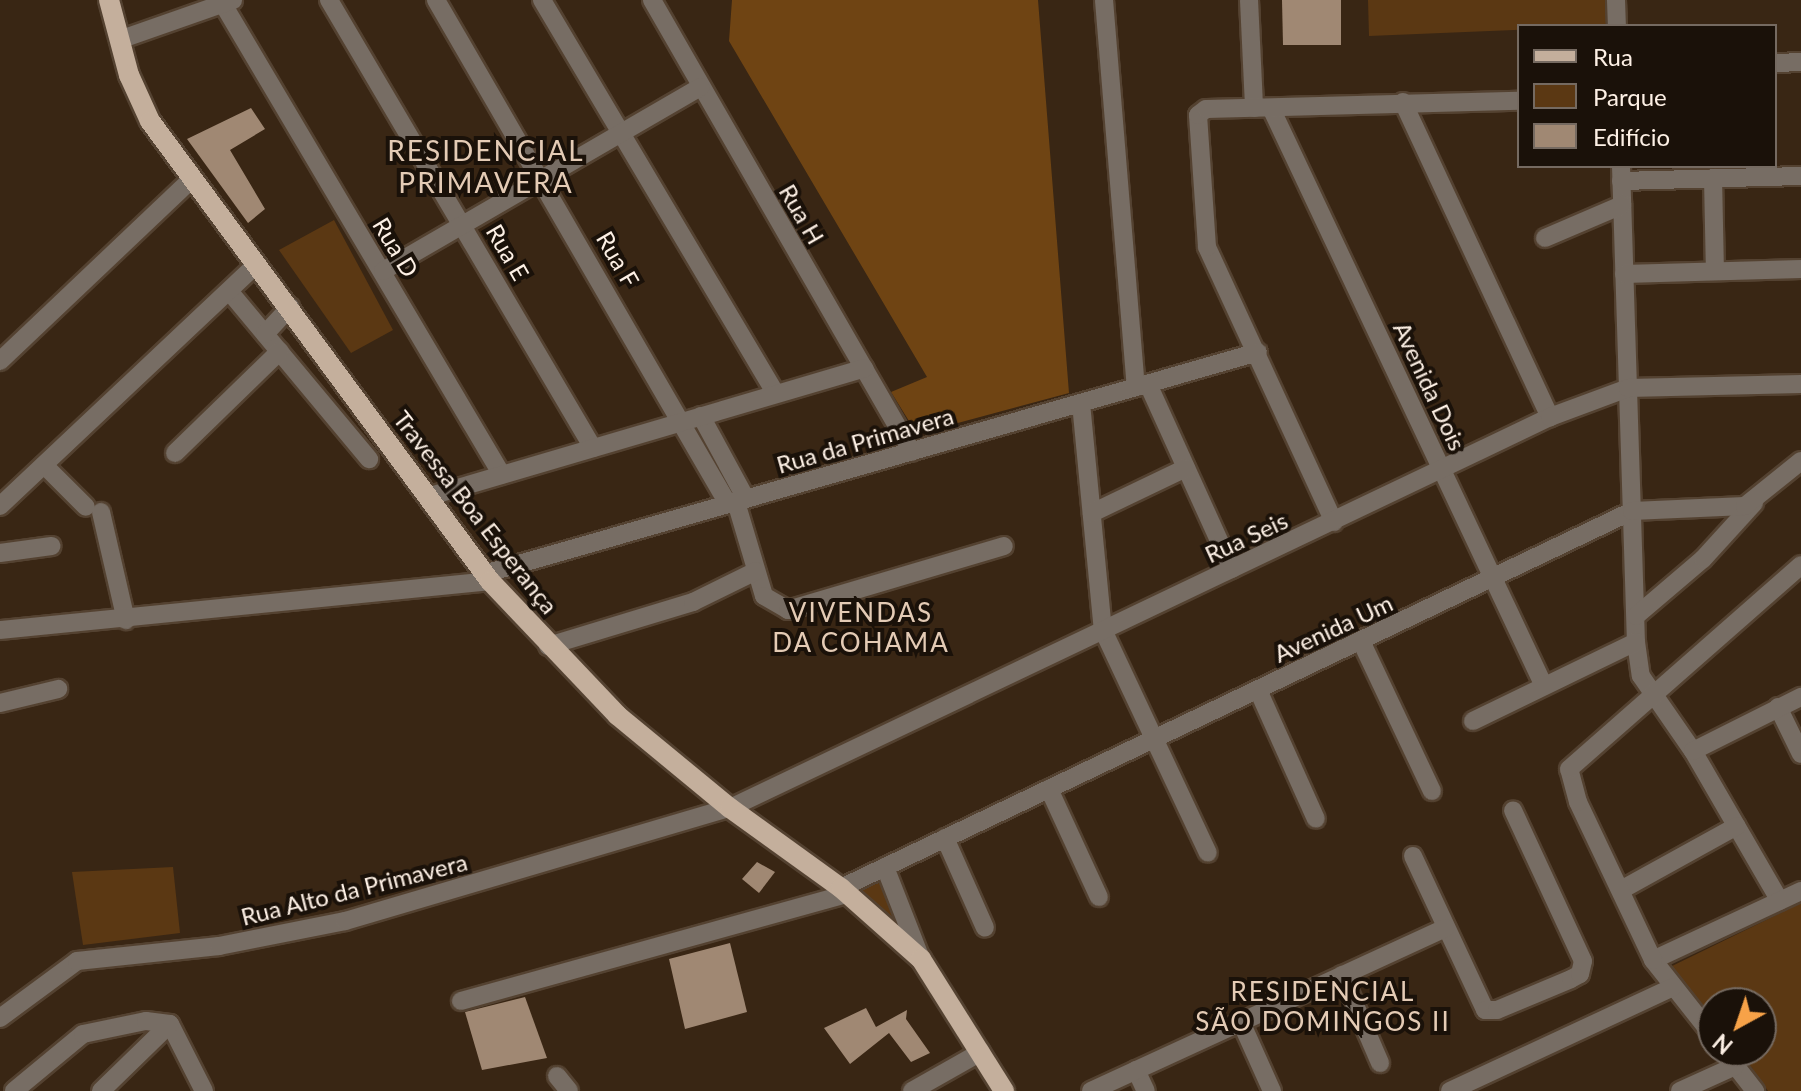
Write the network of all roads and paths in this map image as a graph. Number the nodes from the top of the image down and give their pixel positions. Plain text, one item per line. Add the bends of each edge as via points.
1 (109, 0) edge
2 (329, 0) edge
3 (436, 0) edge
4 (542, 0) edge
5 (652, 0) edge
6 (1104, 0) edge
7 (1249, 0) edge
8 (1616, 0) edge
9 (228, 2) edge
10 (1617, 24) edge
11 (119, 40) junction
12 (1801, 62) edge
13 (1777, 63) edge
14 (701, 87) junction
15 (1517, 101) edge
16 (1403, 102) junction
17 (1263, 108) junction
18 (624, 132) junction
19 (1621, 174) edge
20 (1801, 176) edge
21 (1713, 178) junction
22 (192, 179) junction
23 (544, 179) junction
24 (1622, 205) junction
25 (464, 225) junction
26 (1545, 238) dead end
27 (256, 265) junction
28 (1801, 269) edge
29 (383, 271) junction
30 (1715, 271) junction
31 (1624, 274) junction
32 (229, 291) junction
33 (290, 307) junction
34 (265, 334) junction
35 (280, 351) junction
36 (1258, 352) junction
37 (0, 361) edge
38 (864, 368) junction
39 (1801, 384) edge
40 (1142, 386) junction
41 (1628, 388) junction
42 (776, 394) junction
43 (1081, 403) junction
44 (1550, 417) junction
45 (693, 419) junction
46 (593, 448) junction
47 (912, 452) junction
48 (175, 453) dead end
49 (369, 459) dead end
50 (1801, 461) edge
51 (44, 465) junction
52 (1186, 468) junction
53 (1443, 469) junction
54 (502, 475) junction
55 (427, 497) junction
56 (737, 502) junction
57 (1754, 503) junction
58 (0, 506) edge
59 (1632, 511) junction
60 (1092, 513) junction
61 (1334, 522) junction
62 (52, 546) dead end
63 (1004, 546) dead end
64 (0, 553) edge
65 (1801, 565) edge
66 (1232, 569) junction
67 (756, 571) junction
68 (487, 578) junction
69 (1493, 578) junction
70 (1636, 616) junction
71 (126, 620) junction
72 (0, 630) edge
73 (1103, 630) junction
74 (1361, 641) junction
75 (1636, 642) junction
76 (548, 646) junction
77 (1544, 686) junction
78 (58, 689) dead end
79 (1258, 690) junction
80 (1801, 697) edge
81 (1653, 698) junction
82 (0, 703) edge
83 (1778, 707) junction
84 (1473, 721) dead end
85 (1154, 739) junction
86 (1693, 751) junction
87 (1801, 754) edge
88 (1049, 789) junction
89 (1432, 791) dead end
90 (730, 808) junction
91 (1513, 810) dead end
92 (1316, 819) dead end
93 (1737, 826) junction
94 (945, 838) junction
95 (1208, 853) dead end
96 (1413, 856) dead end
97 (885, 867) junction
98 (1621, 890) junction
99 (845, 891) junction
100 (1801, 891) edge
101 (1099, 897) dead end
102 (1780, 901) junction
103 (985, 928) dead end
104 (1445, 928) junction
105 (921, 959) junction
106 (1653, 960) junction
107 (1342, 975) junction
108 (1673, 987) junction
109 (461, 1001) dead end
110 (1697, 1016) edge
111 (0, 1018) edge
112 (1241, 1022) junction
113 (170, 1024) junction
114 (981, 1052) junction
115 (1380, 1063) dead end
116 (1716, 1067) edge
117 (1737, 1067) edge
118 (1136, 1070) junction
119 (557, 1076) dead end
120 (14, 1091) edge
121 (101, 1091) edge
122 (204, 1091) edge
123 (569, 1091) edge
124 (912, 1091) edge
125 (1004, 1091) edge
126 (1091, 1091) edge
127 (1146, 1091) edge
128 (1272, 1091) edge
129 (1450, 1091) edge
130 (1680, 1091) edge
131 (1755, 1091) edge

1 - 11 main road, Travessa Boa Esperança
2 - 25 street, Rua E
3 - 23 street, Rua F
4 - 18 street
5 - 14 street, Rua H
6 - 40 street
7 - 17 street, Avenida Dois
8 - 10 street
9 - 11 street
9 - 29 street, Rua D
11 - 22 main road, Travessa Boa Esperança via 144,108
12 - 13 street
14 - 18 street
14 - 38 street, Rua H
15 - 16 street
16 - 17 street
16 - 44 street
17 - 36 street via 1206,109 1197,120 1207,247
17 - 53 street, Avenida Dois
18 - 23 street
18 - 42 street
19 - 21 street
19 - 24 street
20 - 21 street
21 - 30 street
22 - 27 main road, Travessa Boa Esperança
22 - 37 street
23 - 25 street
23 - 45 street, Rua F
24 - 26 street
24 - 31 street
25 - 29 street
25 - 46 street, Rua E
27 - 32 street
27 - 33 main road, Travessa Boa Esperança
28 - 30 street
29 - 54 street, Rua D
30 - 31 street
31 - 41 street
32 - 34 street
32 - 51 street
33 - 34 street
33 - 55 main road, Travessa Boa Esperança
34 - 35 street
35 - 48 street
35 - 49 street
36 - 40 street, Rua da Primavera
36 - 61 street
38 - 42 street
38 - 47 street, Rua H
39 - 41 street, Rua Seis
40 - 43 street, Rua da Primavera
40 - 52 street
41 - 44 street, Rua Seis
41 - 59 street
42 - 45 street
43 - 47 street, Rua da Primavera
43 - 60 street
44 - 53 street, Rua Seis
45 - 46 street
45 - 56 street, Rua F
46 - 54 street
47 - 56 street, Rua da Primavera
50 - 57 street
51 - 58 street
51 - 71 street via 94,510
52 - 60 street
52 - 66 street
53 - 61 street, Rua Seis
53 - 69 street, Avenida Dois
54 - 55 street
55 - 68 main road, Travessa Boa Esperança
56 - 67 street, Rua F
56 - 68 street, Rua da Primavera
57 - 59 street, Avenida Um
57 - 70 street via 1703,559
59 - 69 street, Avenida Um
59 - 70 street
60 - 73 street
61 - 66 street, Rua Seis
62 - 64 street
63 - 67 street, Rua F via 799,611 768,602
65 - 81 street
66 - 73 street, Rua Seis
67 - 76 street via 693,602
68 - 71 street, Rua da Primavera
68 - 76 main road, Travessa Boa Esperança
69 - 74 street, Avenida Um
69 - 77 street, Avenida Dois
70 - 75 street
71 - 72 street, Rua da Primavera
73 - 85 street
73 - 90 street, Rua Seis
74 - 79 street, Avenida Um
74 - 89 street
75 - 77 street
75 - 81 street via 1641,676
76 - 90 main road, Travessa Boa Esperança via 617,715
77 - 84 street
78 - 82 street
79 - 85 street, Avenida Um
79 - 92 street
80 - 83 street
81 - 86 street
81 - 98 street via 1569,769 1569,781
83 - 86 street
83 - 87 street
85 - 88 street, Avenida Um
85 - 95 street
86 - 93 street
88 - 94 street, Avenida Um
88 - 101 street
90 - 99 main road, Travessa Boa Esperança
90 - 111 street, Rua Alto da Primavera via 600,850 277,937 77,961
91 - 104 street via 1583,961 1580,974 1497,1010 1485,1010
93 - 98 street
93 - 102 street
94 - 97 street, Avenida Um
94 - 103 street
96 - 104 street
97 - 99 street, Avenida Um
97 - 105 street
98 - 106 street
99 - 105 main road, Travessa Boa Esperança
99 - 109 street, Avenida Um
100 - 102 street
102 - 106 street
104 - 107 street
105 - 114 main road, Travessa Boa Esperança
106 - 108 street
107 - 112 street
107 - 115 street
108 - 110 street
108 - 129 street
112 - 118 street
112 - 128 street
113 - 120 street via 146,1021 83,1034
113 - 121 street
113 - 122 street
114 - 124 street
114 - 125 main road, Travessa Boa Esperança
116 - 130 street
117 - 131 street
118 - 126 street
118 - 127 street
119 - 123 street

